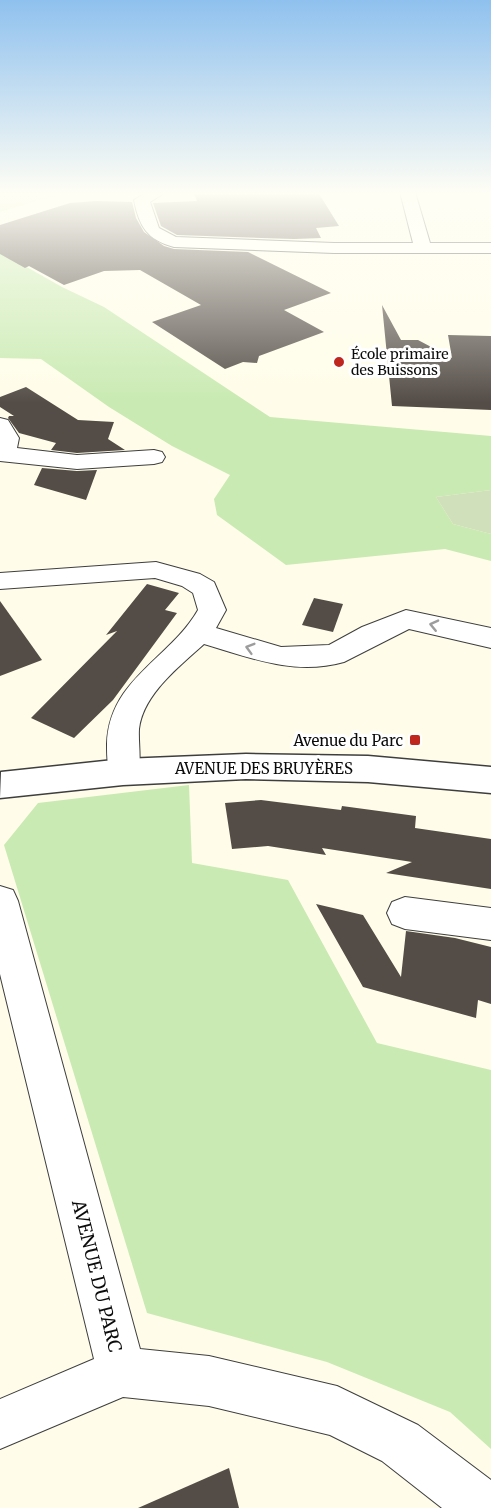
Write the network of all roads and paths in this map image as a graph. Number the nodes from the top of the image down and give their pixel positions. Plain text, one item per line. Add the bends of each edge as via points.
1 (0, 425) edge
2 (3, 453) edge
3 (154, 457) dead end
4 (0, 581) edge
5 (199, 633) junction
6 (491, 638) edge
7 (124, 771) junction
8 (491, 780) edge
9 (0, 787) edge
10 (0, 901) edge
11 (405, 914) dead end
12 (491, 924) edge
13 (122, 1372) junction
14 (0, 1424) edge
15 (485, 1508) edge

1 - 2 street via 8,438
2 - 3 street via 77,462
4 - 5 street via 156,570 205,588 212,610
6 -> 5 street via 406,619 334,656 281,657
5 - 7 street via 160,668 128,712
7 - 8 street, AVENUE DES BRUYÈRES via 261,765 426,771
7 - 9 street, AVENUE DES BRUYÈRES
10 - 13 street, AVENUE DU PARC
11 - 12 street
13 - 14 street
13 - 15 street, AVENUE DU PARC via 209,1381 337,1411 400,1443

